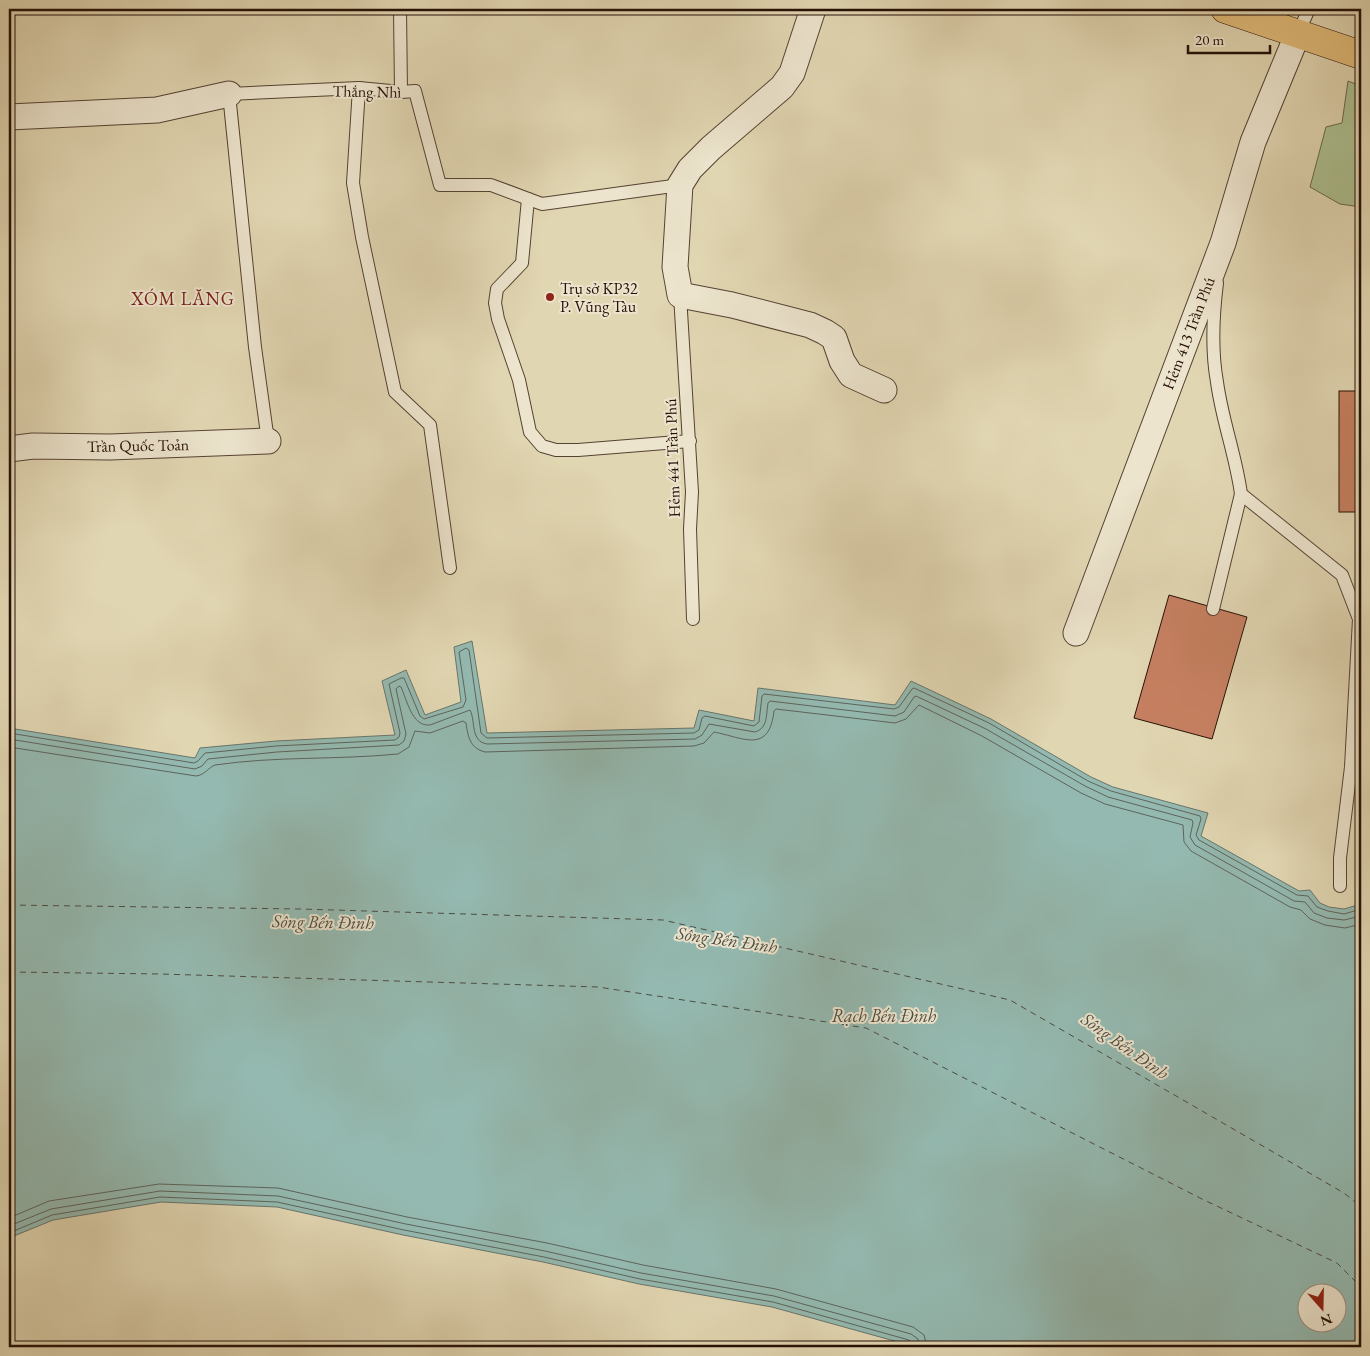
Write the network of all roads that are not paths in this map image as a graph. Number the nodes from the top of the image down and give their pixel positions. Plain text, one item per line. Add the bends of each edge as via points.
1 (400, 9) edge
2 (813, 9) edge
3 (1224, 9) edge
4 (1263, 15) edge
5 (1304, 21) edge
6 (1361, 55) edge
7 (359, 88) junction
8 (402, 92) junction
9 (229, 94) junction
10 (9, 117) edge
11 (680, 185) junction
12 (528, 199) junction
13 (1223, 243) junction
14 (680, 295) junction
15 (884, 390) dead end
16 (268, 441) joint
17 (690, 441) junction
18 (9, 449) edge
19 (1241, 494) junction
20 (450, 568) dead end
21 (1213, 609) dead end
22 (693, 619) dead end
23 (1076, 633) dead end
24 (1340, 886) dead end

1 - 8 lane
2 - 11 street via 792,73 782,87 711,148 690,169
3 - 4 main road
4 - 5 main road
5 - 6 main road
5 - 13 street, Hẻm 413 Trần Phú via 1252,142
7 - 8 lane, Thắng Nhì
7 - 9 lane, Thắng Nhì
7 - 20 lane via 353,183 362,237 395,392 430,425
8 - 12 lane, Thắng Nhì via 415,91 440,185 491,185
9 - 10 street, Thắng Nhì via 156,110
9 - 16 lane
11 - 12 lane, Thắng Nhì via 542,204
11 - 14 street via 675,267
12 - 17 lane via 522,263 497,290 494,303 533,436 542,446 556,450
13 - 19 lane via 1213,318 1216,382
13 - 23 street, Hẻm 413 Trần Phú
14 - 15 street via 810,325 834,338 851,375
14 - 17 lane, Hẻm 441 Trần Phú
16 - 18 street, Trần Quốc Toản
17 - 22 lane, Hẻm 441 Trần Phú
19 - 21 lane
19 - 24 lane via 1342,575 1359,619 1351,767 1340,858

